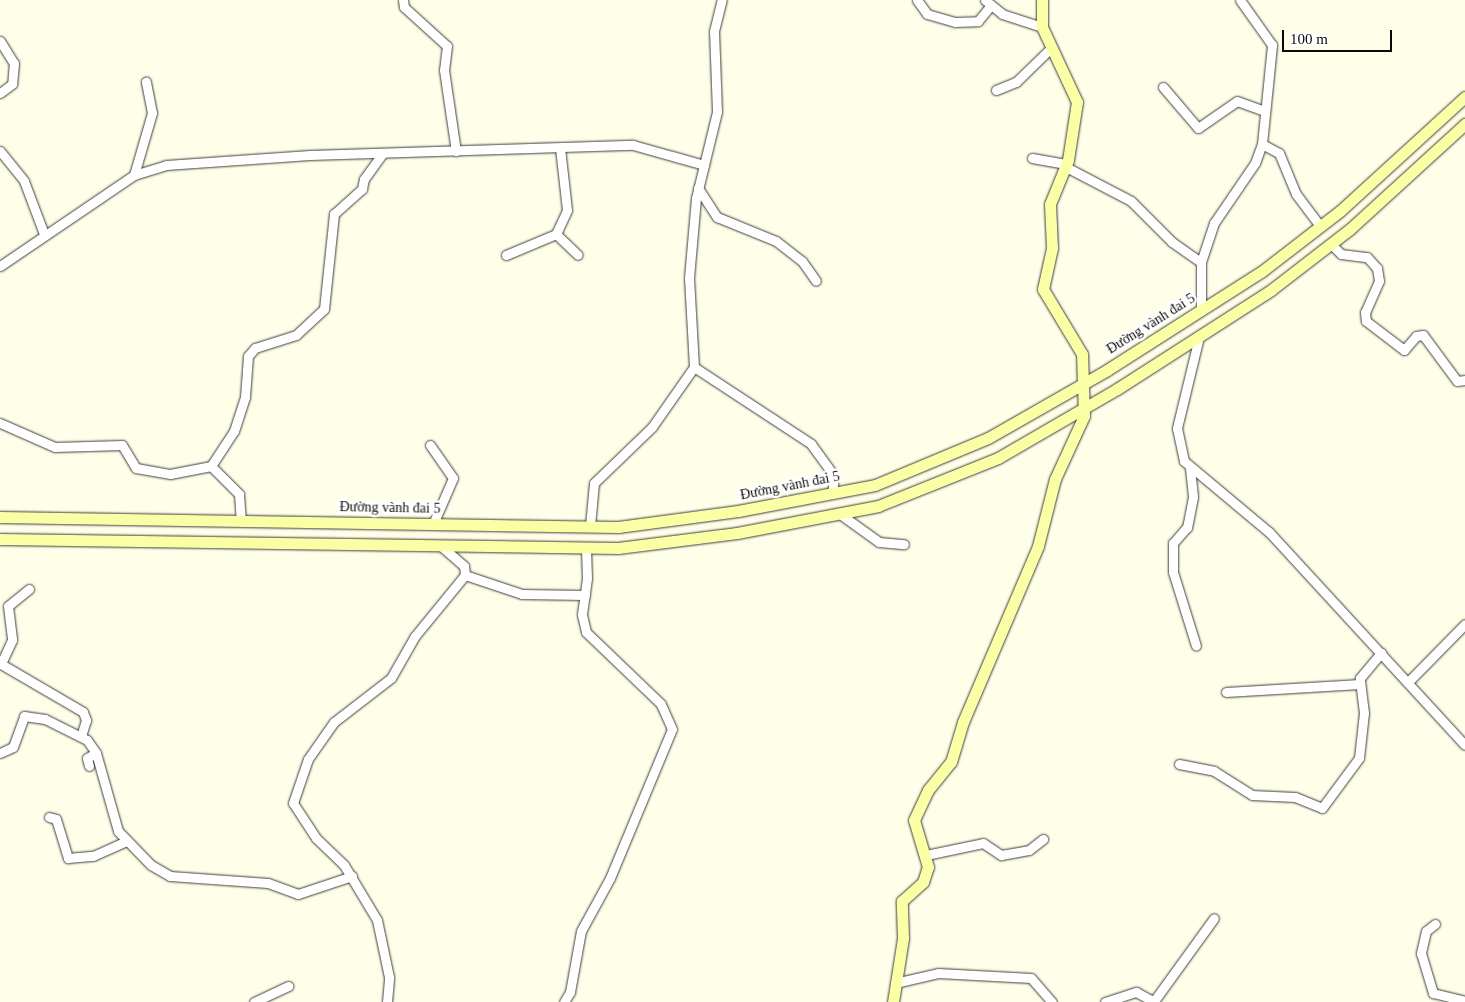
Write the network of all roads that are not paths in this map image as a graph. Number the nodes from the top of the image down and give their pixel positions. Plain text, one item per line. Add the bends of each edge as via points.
1 (403, 0) edge
2 (722, 0) edge
3 (917, 0) edge
4 (1042, 0) edge
5 (1240, 0) edge
6 (988, 3) edge
7 (1042, 27) junction
8 (0, 41) edge
9 (1052, 47) junction
10 (146, 82) dead end
11 (1163, 87) dead end
12 (996, 90) dead end
13 (0, 94) edge
14 (1465, 97) edge
15 (1265, 111) junction
16 (1465, 124) edge
17 (1262, 144) junction
18 (560, 148) junction
19 (0, 151) edge
20 (456, 151) junction
21 (383, 153) junction
22 (1032, 158) dead end
23 (704, 165) junction
24 (1066, 165) junction
25 (134, 175) junction
26 (698, 188) junction
27 (1320, 226) junction
28 (44, 234) junction
29 (556, 234) junction
30 (1332, 244) junction
31 (506, 255) dead end
32 (578, 255) dead end
33 (1201, 262) junction
34 (0, 266) edge
35 (816, 281) dead end
36 (1202, 310) junction
37 (1199, 337) junction
38 (694, 366) junction
39 (1465, 380) edge
40 (1084, 383) junction
41 (1085, 408) junction
42 (0, 423) edge
43 (430, 445) dead end
44 (210, 466) junction
45 (1190, 468) junction
46 (833, 493) junction
47 (840, 514) junction
48 (0, 517) edge
49 (241, 521) junction
50 (433, 524) junction
51 (590, 526) junction
52 (0, 539) edge
53 (904, 544) dead end
54 (440, 545) junction
55 (586, 548) junction
56 (465, 575) junction
57 (29, 589) dead end
58 (585, 595) junction
59 (1465, 624) edge
60 (1196, 646) dead end
61 (1381, 653) junction
62 (1408, 682) junction
63 (1360, 684) junction
64 (1226, 692) dead end
65 (81, 736) junction
66 (1465, 744) edge
67 (0, 753) edge
68 (96, 753) junction
69 (1179, 764) dead end
70 (89, 766) dead end
71 (49, 817) dead end
72 (1042, 839) dead end
73 (127, 841) junction
74 (926, 855) junction
75 (352, 876) junction
76 (1214, 918) dead end
77 (1435, 924) dead end
78 (896, 983) junction
79 (289, 986) dead end
80 (1154, 1001) edge
81 (1465, 1001) edge
82 (254, 1002) edge
83 (386, 1002) edge
84 (564, 1002) edge
85 (893, 1002) edge
86 (1052, 1002) edge
87 (1105, 1002) edge

1 - 20 street via 404,7 447,46 444,70
2 - 23 street via 714,31 717,112
3 - 6 street via 927,14 955,22 978,21
4 - 7 main road
5 - 15 street via 1272,45
6 - 7 street
7 - 9 main road
8 - 13 street via 14,64 12,84
9 - 12 street via 1016,82
9 - 24 main road via 1076,95
10 - 25 street via 152,113
11 - 15 street via 1198,128 1237,101
14 - 27 main road, Đường vành đai 5
15 - 17 street
16 - 30 main road
17 - 27 street via 1279,153 1296,194
17 - 33 street via 1255,163 1218,214
18 - 20 street
18 - 23 street via 644,146
18 - 29 street via 567,210
19 - 28 street via 24,182
20 - 21 street
21 - 25 street via 166,165
21 - 44 street via 364,179 362,189 334,214 324,308 296,335 255,348 248,356 245,397 234,431
22 - 24 street
23 - 26 street
24 - 33 street via 1131,201 1172,242
24 - 40 main road via 1050,204 1052,248 1043,289 1080,348
25 - 28 street
26 - 35 street via 717,218 776,242 802,261
26 - 38 street via 689,287
27 - 36 main road, Đường vành đai 5
28 - 34 street
29 - 31 street
29 - 32 street
30 - 37 main road
30 - 39 street via 1341,254 1367,257 1377,268 1379,281 1364,312 1366,321 1404,350 1416,336 1423,335 1457,381
33 - 36 street
36 - 40 main road, Đường vành đai 5
37 - 41 main road
37 - 45 street via 1176,428 1178,450
38 - 46 street via 811,444 833,474
38 - 51 street via 652,427 594,483
40 - 41 main road
40 - 46 main road, Đường vành đai 5 via 988,438 875,485
41 - 47 main road via 998,458 878,506
41 - 74 main road via 1055,479 1038,546 963,722 951,762 928,790 914,820
42 - 44 street via 55,447 122,445 136,468 170,474
43 - 50 street via 453,478
44 - 49 street via 239,494
45 - 60 street via 1193,497 1187,527 1173,543 1173,572
45 - 61 street via 1268,532
46 - 51 main road, Đường vành đai 5 via 738,511
47 - 53 street via 879,542
47 - 55 main road via 737,533
48 - 49 main road, Đường vành đai 5
49 - 50 main road, Đường vành đai 5
50 - 51 main road, Đường vành đai 5
52 - 54 main road
54 - 55 main road
54 - 56 street via 464,566
55 - 58 street
56 - 58 street via 522,594
56 - 75 street via 416,636 391,678 341,715 305,765 294,806
57 - 65 street via 8,606 12,640 1,664 83,712 86,720
58 - 84 street via 582,614 586,632 662,704 672,729 610,878 581,931 570,992
59 - 62 street
61 - 62 street
61 - 63 street
62 - 66 street
63 - 64 street
63 - 69 street via 1361,752 1322,808 1295,797 1252,795 1214,771
65 - 67 street via 45,719 24,716 17,724 13,747
65 - 68 street
68 - 70 street via 87,758
68 - 73 street via 116,825
71 - 73 street via 56,819 68,858 93,856
72 - 74 street via 1029,850 1001,855 983,843
73 - 75 street via 157,870 177,878 268,882 298,894
74 - 78 main road via 927,876 902,901 902,938
75 - 83 street via 379,926 388,977
76 - 80 street
77 - 81 street via 1426,931 1421,953 1433,993
78 - 85 main road
78 - 86 street via 938,973 1031,978
79 - 82 street
80 - 87 street via 1136,992

